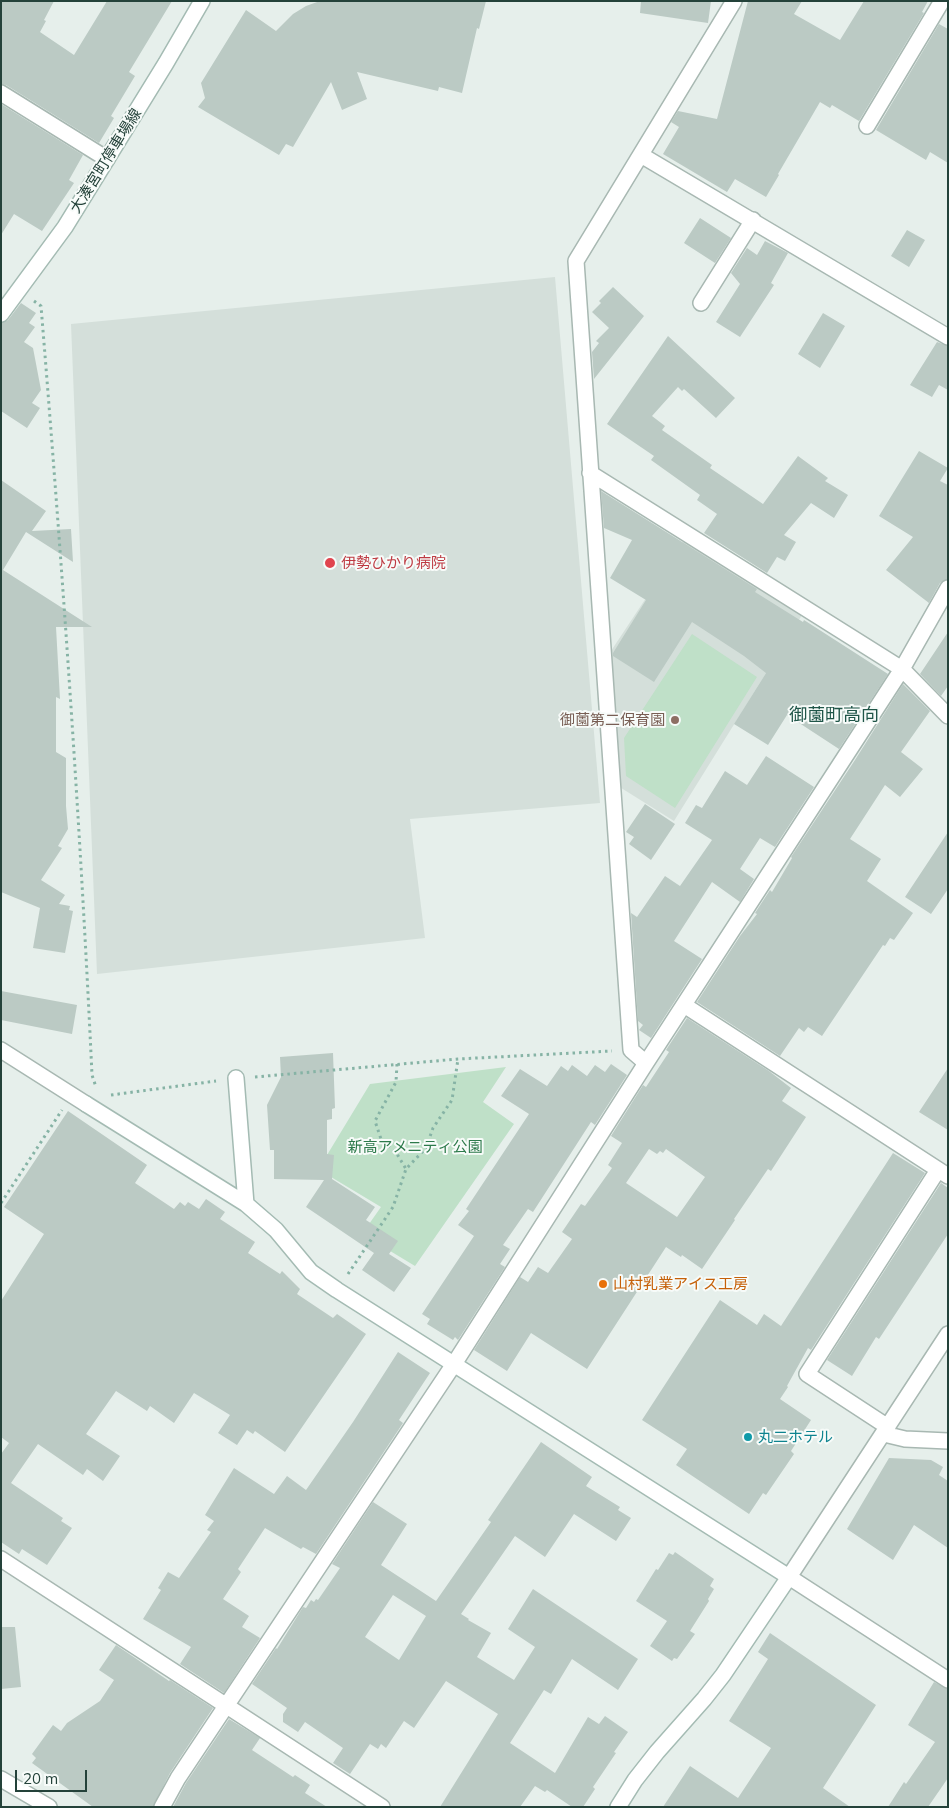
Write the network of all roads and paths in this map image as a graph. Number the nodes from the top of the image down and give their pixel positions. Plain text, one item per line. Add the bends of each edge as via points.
1 (202, 1) edge
2 (734, 1) edge
3 (942, 1) edge
4 (1, 94) edge
5 (867, 126) dead end
6 (641, 155) junction
7 (106, 159) junction
8 (752, 220) junction
9 (18, 290) junction
10 (701, 303) dead end
11 (1, 314) edge
12 (948, 337) edge
13 (590, 474) junction
14 (948, 588) edge
15 (902, 669) junction
16 (948, 716) edge
17 (684, 1005) junction
18 (1, 1050) edge
19 (630, 1050) junction
20 (458, 1059) junction
21 (646, 1063) junction
22 (396, 1064) junction
23 (236, 1078) junction
24 (97, 1087) junction
25 (102, 1092) dead end
26 (72, 1095) junction
27 (107, 1096) dead end
28 (86, 1104) junction
29 (406, 1168) junction
30 (943, 1173) edge
31 (1, 1203) edge
32 (246, 1204) junction
33 (337, 1290) junction
34 (948, 1334) edge
35 (454, 1364) junction
36 (886, 1430) junction
37 (948, 1441) edge
38 (1, 1559) edge
39 (790, 1577) junction
40 (948, 1680) edge
41 (228, 1706) junction
42 (1, 1779) edge
43 (50, 1807) edge
44 (162, 1807) edge
45 (382, 1807) edge
46 (618, 1807) edge

1 - 7 street, 大湊宮町停車場線
2 - 6 street
3 - 5 street
4 - 7 street
6 - 8 street
6 - 13 street via 576,261
7 - 9 street, 大湊宮町停車場線 via 65,227
8 - 10 street
8 - 12 street
9 - 11 street, 大湊宮町停車場線
9 - 24 path via 41,306 62,558 92,1075
13 - 15 street
13 - 19 street
14 - 15 street
15 - 16 street
15 - 17 street
17 - 21 street
17 - 30 street
18 - 26 street
19 - 20 path
19 - 21 street
20 - 22 path
20 - 29 path via 452,1100 433,1128 426,1148
21 - 35 street
22 - 23 path
22 - 29 path via 396,1082 375,1121 381,1139
23 - 27 path
23 - 32 street
24 - 25 path
24 - 28 path
26 - 28 street
26 - 31 path
28 - 32 street
29 - 33 path via 393,1207
30 - 36 street via 807,1374
32 - 33 street via 276,1230 311,1272
33 - 35 street
34 - 36 street
35 - 39 street
35 - 41 street
36 - 37 street via 905,1439
36 - 39 street
38 - 41 street
39 - 40 street
39 - 46 street via 723,1675 657,1752
41 - 44 street
41 - 45 street
42 - 43 street

